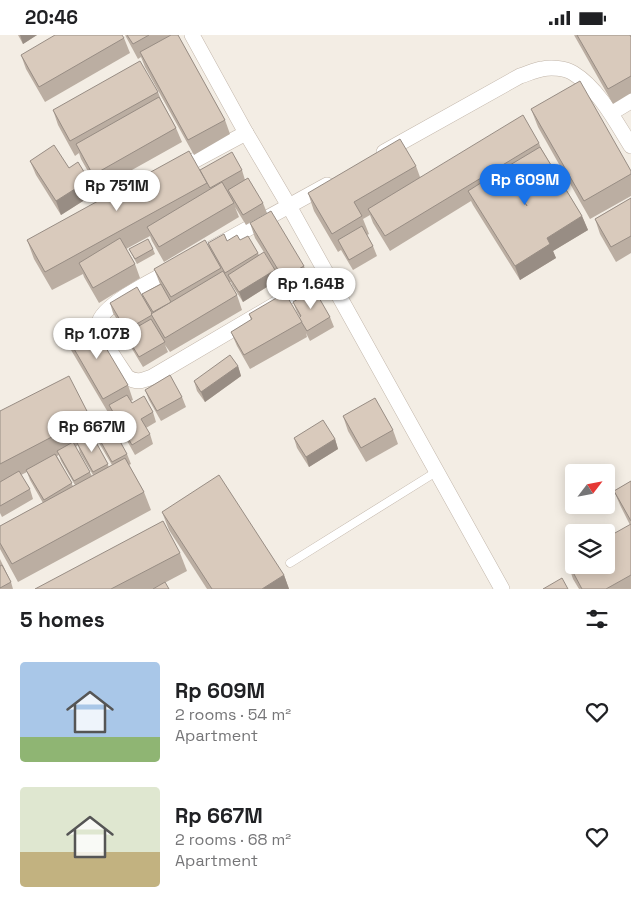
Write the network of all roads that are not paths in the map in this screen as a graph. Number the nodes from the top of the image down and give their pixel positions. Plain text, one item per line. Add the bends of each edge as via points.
1 (189, 37) edge
2 (631, 101) edge
3 (611, 113) junction
4 (246, 133) junction
5 (631, 146) edge
6 (375, 157) edge
7 (341, 177) edge
8 (160, 179) edge
9 (289, 205) junction
10 (327, 274) junction
11 (436, 472) junction
12 (290, 563) dead end
13 (502, 589) edge

1 - 4 street
2 - 3 street
3 - 5 street
3 - 6 street via 572,72 542,69 520,76
4 - 8 street
4 - 9 street
7 - 9 street
9 - 10 street
9 - 10 street via 111,305 98,323 101,333 127,377 142,381
10 - 11 street
11 - 12 lane
11 - 13 street

